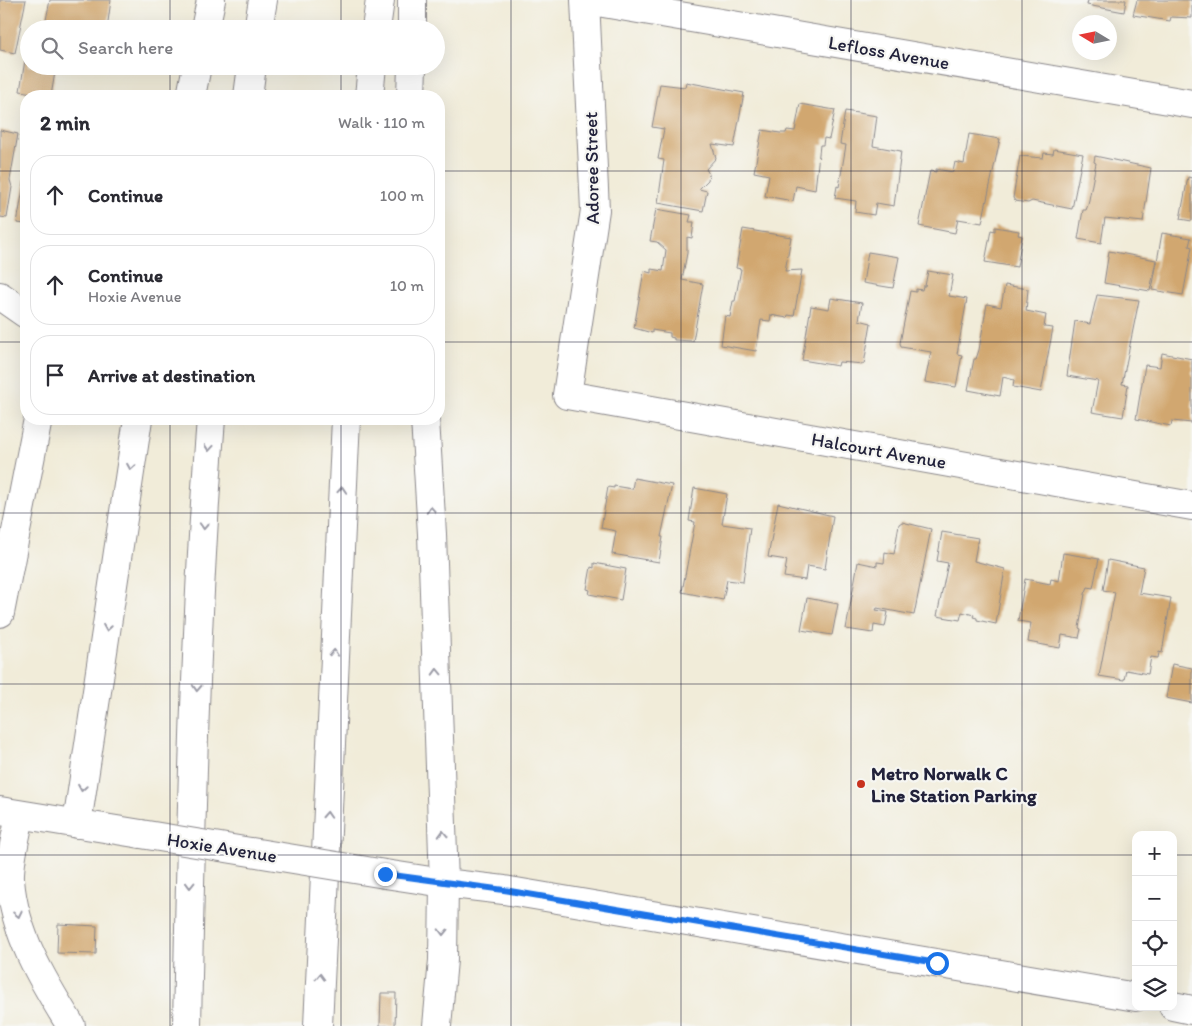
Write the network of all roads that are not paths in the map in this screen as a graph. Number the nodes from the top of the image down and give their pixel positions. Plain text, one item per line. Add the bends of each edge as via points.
1 (211, 0) edge
2 (263, 0) edge
3 (380, 0) edge
4 (412, 0) edge
5 (586, 0) edge
6 (207, 20) edge
7 (260, 20) edge
8 (377, 20) edge
9 (412, 20) edge
10 (195, 75) edge
11 (251, 75) edge
12 (371, 75) edge
13 (412, 75) edge
14 (192, 90) edge
15 (249, 90) edge
16 (370, 90) edge
17 (411, 90) edge
18 (1192, 104) edge
19 (0, 296) edge
20 (20, 310) edge
21 (567, 395) joint
22 (37, 425) edge
23 (137, 425) edge
24 (211, 425) edge
25 (346, 425) edge
26 (425, 425) edge
27 (1192, 506) edge
28 (0, 613) edge
29 (10, 813) edge
30 (77, 824) junction
31 (444, 883) junction
32 (1132, 996) edge
33 (1177, 1007) edge
34 (1192, 1010) edge
35 (440, 1025) edge
36 (71, 1026) edge
37 (187, 1026) edge
38 (318, 1026) edge

1 - 6 main road
2 - 7 main road
3 - 8 main road
4 - 9 main road
5 - 18 main road, Lefloss Avenue
5 - 21 main road, Adoree Street via 595,210
10 - 14 main road
11 - 15 main road
12 - 16 main road
13 - 17 main road
19 - 20 main road
21 - 27 main road, Halcourt Avenue
22 - 28 main road
23 -> 30 main road
24 -> 37 main road via 192,808
38 -> 25 main road
31 -> 26 main road
29 - 30 main road, Hoxie Avenue
29 -> 36 main road via 10,878 21,930 38,974
30 - 31 main road, Hoxie Avenue, bridge
31 - 32 main road, Hoxie Avenue via 504,890
31 -> 35 main road
33 - 34 main road

